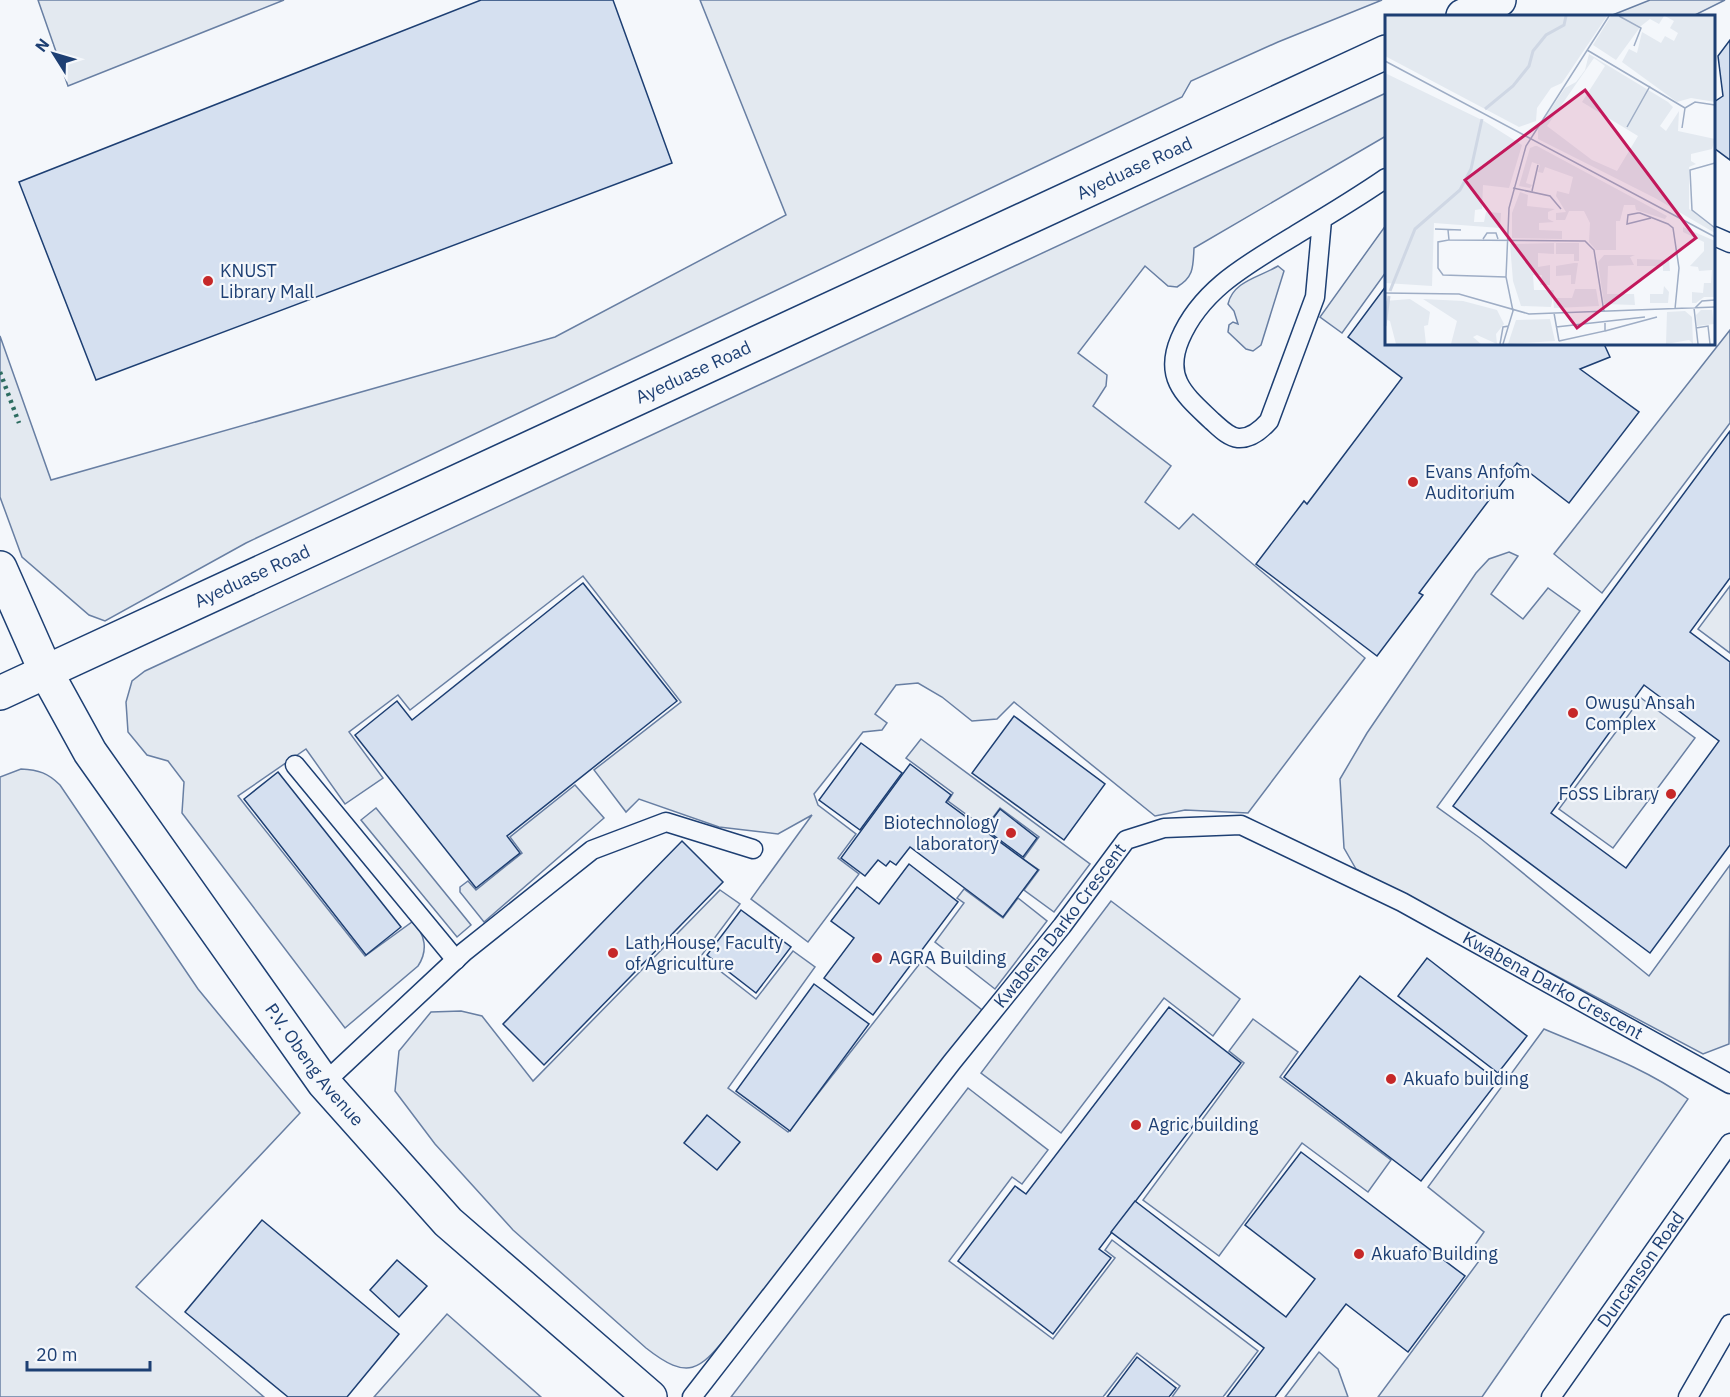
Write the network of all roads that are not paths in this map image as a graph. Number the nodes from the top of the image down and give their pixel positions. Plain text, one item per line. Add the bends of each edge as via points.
1 (1499, 0) edge
2 (1465, 15) edge
3 (1385, 52) edge
4 (1385, 179) edge
5 (1322, 219) junction
6 (1715, 237) edge
7 (1730, 243) edge
8 (0, 568) edge
9 (46, 672) junction
10 (0, 693) edge
11 (295, 765) dead end
12 (753, 849) dead end
13 (456, 960) junction
14 (324, 1083) junction
15 (1730, 1084) edge
16 (1730, 1143) edge
17 (1730, 1324) edge
18 (650, 1397) edge
19 (692, 1397) edge
20 (1551, 1397) edge
21 (1688, 1397) edge

1 - 2 street
3 - 9 street, Ayeduase Road
4 - 5 lane
5 - 5 lane via 1228,278 1198,310 1180,338 1174,358 1175,374 1184,394 1236,438 1259,432 1269,422 1314,297
6 - 7 lane
8 - 9 street, P.V. Obeng Avenue
9 - 10 street, Ayeduase Road
9 - 14 street, P.V. Obeng Avenue via 90,752
11 - 13 lane
12 - 13 lane via 666,822 592,850
13 - 14 lane
14 - 18 street, P.V. Obeng Avenue via 448,1222
15 - 19 lane, Kwabena Darko Crescent via 1402,902 1241,825 1164,828 1126,840
16 - 20 lane, Duncanson Road
17 - 21 lane

